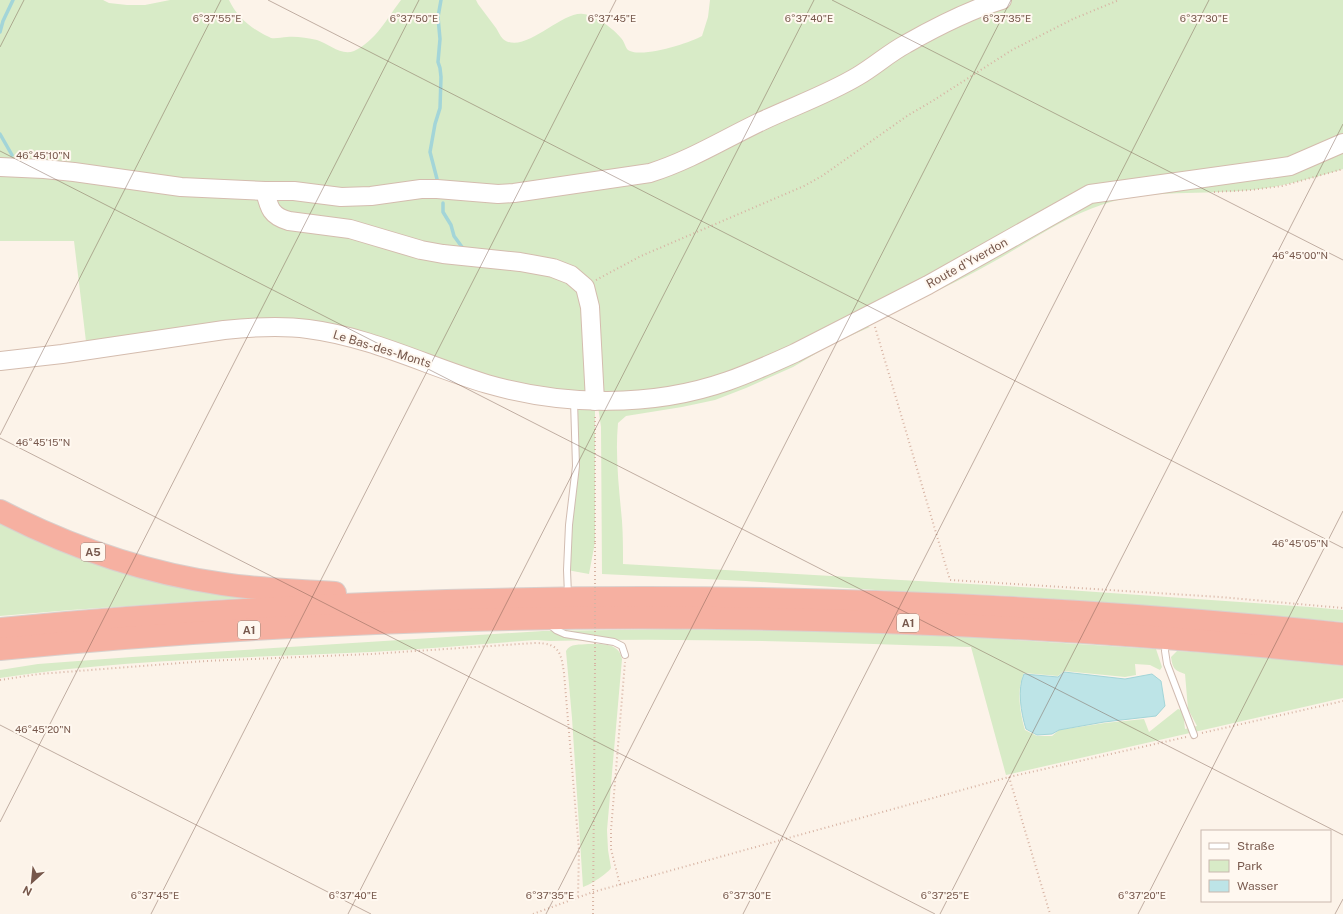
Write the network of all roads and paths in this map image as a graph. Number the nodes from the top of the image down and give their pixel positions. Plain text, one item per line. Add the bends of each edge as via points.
1 (1002, 0) edge
2 (1119, 0) edge
3 (1343, 143) edge
4 (0, 167) edge
5 (1343, 170) edge
6 (265, 191) junction
7 (1212, 192) dead end
8 (585, 287) junction
9 (872, 314) junction
10 (0, 361) edge
11 (574, 399) junction
12 (595, 401) junction
13 (0, 510) edge
14 (568, 598) junction
15 (451, 600) junction
16 (1343, 608) edge
17 (544, 618) junction
18 (0, 629) edge
19 (1343, 634) edge
20 (1167, 638) junction
21 (0, 649) edge
22 (625, 654) joint
23 (1343, 654) edge
24 (0, 680) edge
25 (1343, 701) edge
26 (1194, 735) junction
27 (1010, 777) junction
28 (620, 885) junction
29 (593, 892) junction
30 (578, 897) junction
31 (533, 914) edge
32 (593, 914) edge
33 (1050, 914) edge

1 - 6 street via 962,15 905,44 859,76 824,94 760,122 690,158 650,173 498,194 420,189 372,196 341,197 294,191
2 - 8 path via 1073,19 1012,50 907,116 804,186 641,256
3 - 9 street, Route d'Yverdon via 1290,166 1090,194 958,269
4 - 6 street via 74,172 181,187
5 - 7 path via 1282,186
6 - 8 street via 272,212 282,219 350,228 421,250 443,254 553,268 571,275
8 - 12 street via 590,307
9 - 12 street, Route d'Yverdon via 784,358 727,382 662,397
9 - 16 path via 950,580 1190,595
10 - 11 street, Le Bas-des-Monts via 224,330 289,327 363,341 505,389
11 - 12 street, Le Bas-des-Monts
11 - 14 lane via 576,466 569,525
12 - 29 path, bridge
13 - 15 highway, A5 via 50,535 106,557 192,579 259,588
14 - 15 highway, A1
14 - 19 highway, A1 via 762,598 971,605 1156,617
15 - 18 highway, A1 via 246,610
17 - 20 highway, A1 via 821,620 1005,627
17 - 21 highway, A1 via 422,621 171,634
17 - 22 lane via 556,630 565,634 614,642 622,646
20 - 23 highway, A1
20 - 26 lane via 1166,664
22 - 28 path via 611,830 611,849
24 - 30 path via 39,674 206,661 371,654 535,643 554,646 561,657 564,673 579,850
25 - 26 path
26 - 27 path
27 - 28 path
27 - 33 path
28 - 29 path
29 - 30 path
29 - 32 path
30 - 31 path

